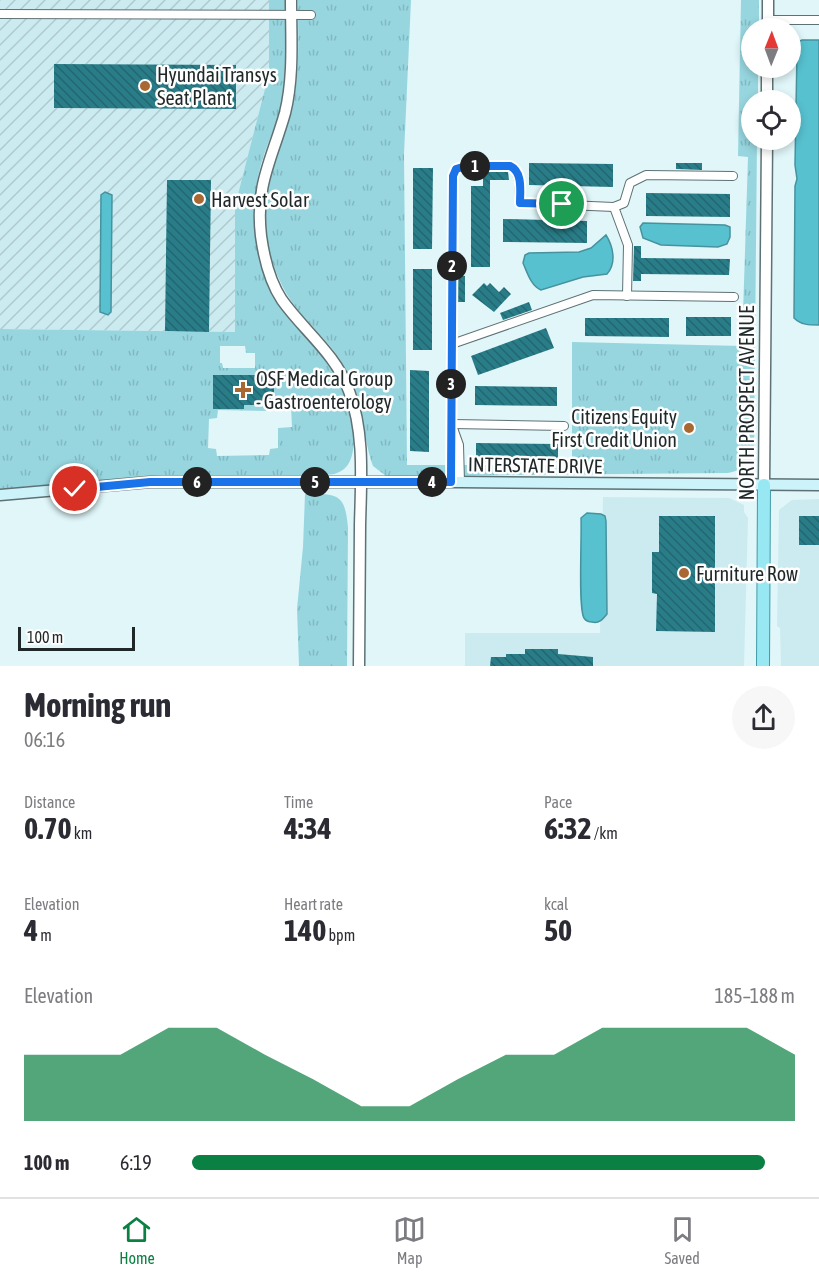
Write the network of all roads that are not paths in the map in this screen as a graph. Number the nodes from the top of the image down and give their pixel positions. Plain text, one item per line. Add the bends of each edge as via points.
1 (291, 0) edge
2 (768, 0) edge
3 (0, 14) edge
4 (291, 15) junction
5 (311, 15) dead end
6 (768, 18) edge
7 (819, 20) edge
8 (801, 21) edge
9 (767, 150) edge
10 (733, 176) dead end
11 (614, 207) junction
12 (627, 296) junction
13 (734, 297) dead end
14 (452, 344) junction
15 (452, 424) junction
16 (564, 426) dead end
17 (360, 482) junction
18 (456, 482) junction
19 (764, 485) junction
20 (819, 485) edge
21 (0, 495) edge
22 (359, 666) edge
23 (763, 666) edge

1 - 4 street
2 - 6 street
3 - 4 street
4 - 5 street
4 - 17 street via 290,87 263,180 261,237 265,262 281,298 329,355 349,390 358,424
7 - 8 street
9 - 19 street, NORTH PROSPECT AVENUE
10 - 11 street via 646,175 630,183 624,203
11 - 12 street via 626,236
11 - 14 street via 520,203 519,180 510,166 456,169
12 - 13 street
12 - 14 street via 587,296
14 - 15 street
15 - 16 street
15 - 18 street
17 - 18 main road, INTERSTATE DRIVE
17 - 21 main road, INTERSTATE DRIVE via 150,482
17 - 22 street
18 - 19 main road, INTERSTATE DRIVE
19 - 20 main road, INTERSTATE DRIVE
19 - 23 main road, NORTH PROSPECT AVENUE

